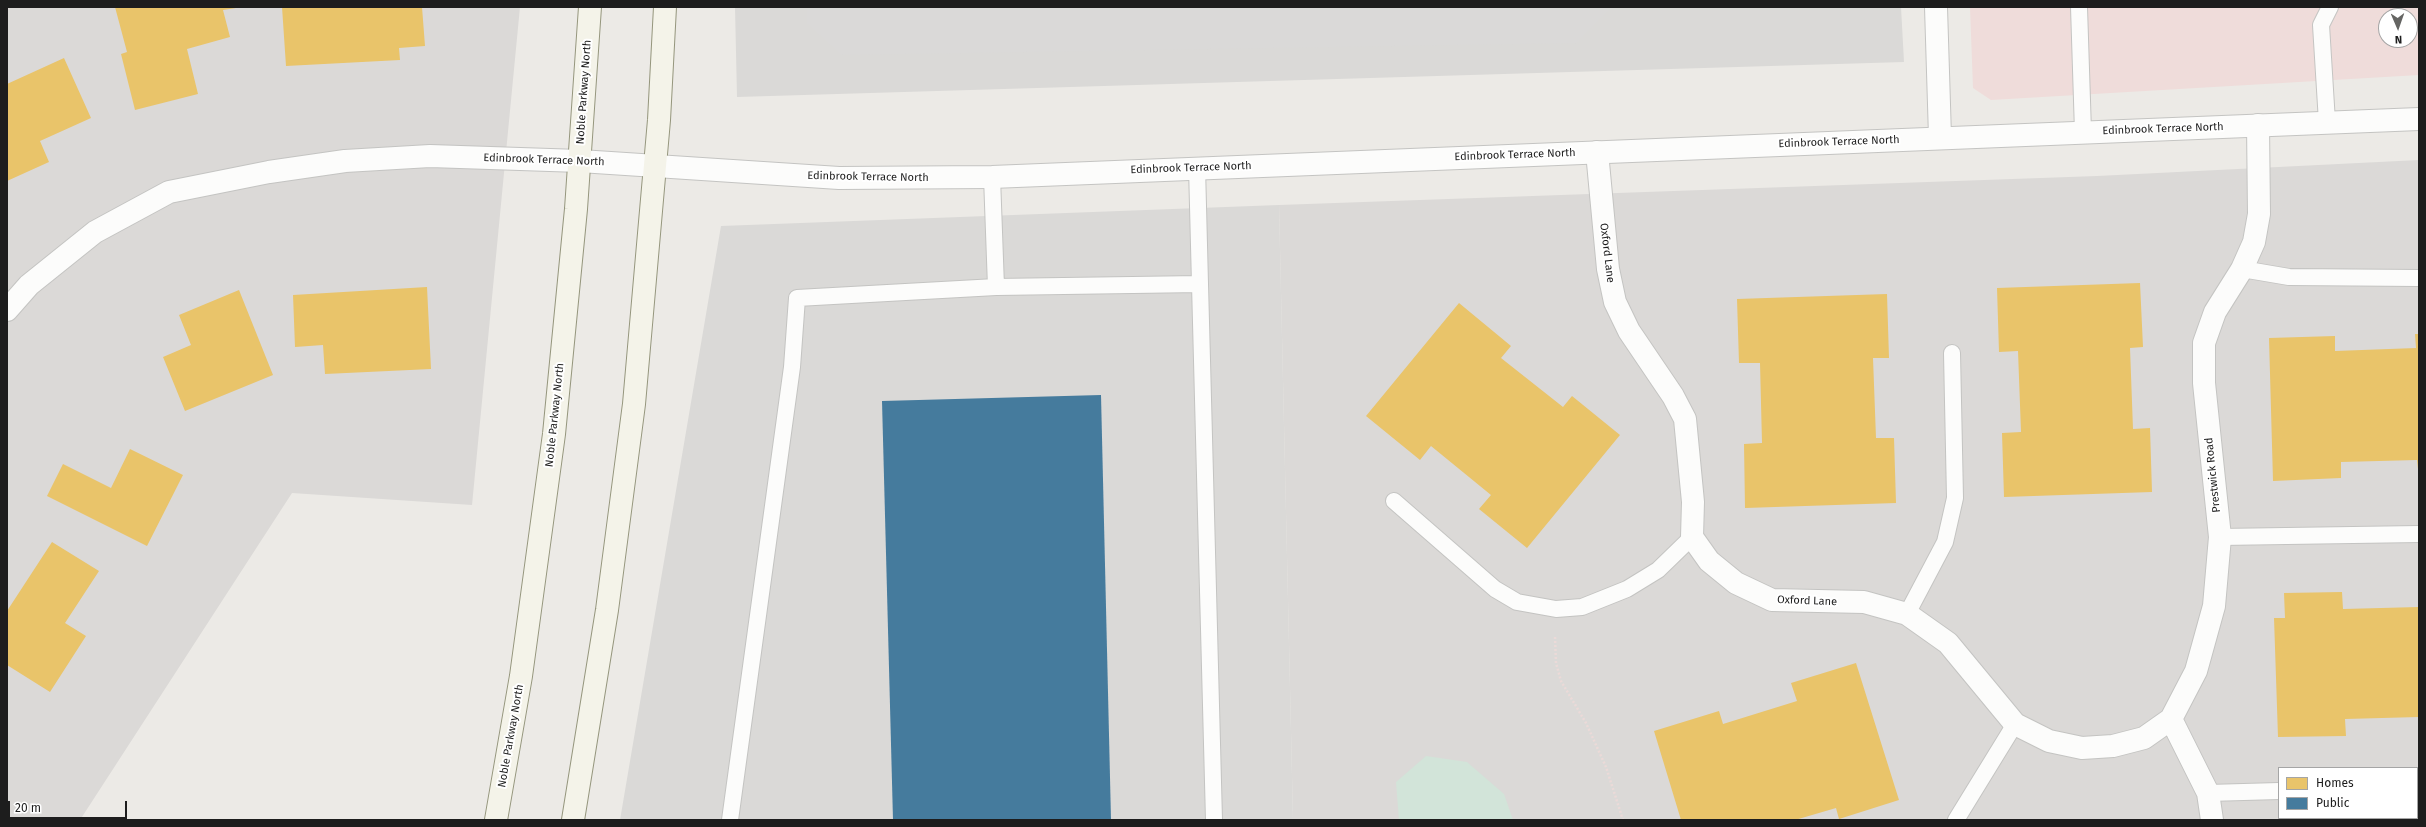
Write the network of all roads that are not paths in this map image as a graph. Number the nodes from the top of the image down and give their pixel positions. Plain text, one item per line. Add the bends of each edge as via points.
1 (590, 7) edge
2 (665, 7) edge
3 (1936, 7) edge
4 (2079, 7) edge
5 (2330, 7) edge
6 (2419, 119) edge
7 (2326, 122) junction
8 (2258, 125) junction
9 (2082, 132) junction
10 (1940, 137) junction
11 (1597, 152) junction
12 (580, 161) junction
13 (656, 166) junction
14 (1197, 167) junction
15 (992, 177) junction
16 (2242, 269) junction
17 (2419, 278) edge
18 (1200, 284) junction
19 (996, 287) junction
20 (7, 310) edge
21 (1952, 353) dead end
22 (1394, 501) dead end
23 (2419, 534) edge
24 (1692, 537) junction
25 (2220, 537) junction
26 (1907, 614) junction
27 (2170, 719) junction
28 (2015, 724) junction
29 (2278, 791) edge
30 (2208, 794) junction
31 (496, 820) edge
32 (573, 820) edge
33 (730, 820) edge
34 (1214, 820) edge
35 (1956, 820) edge
36 (2212, 820) edge

1 - 12 main road, Noble Parkway North
2 - 13 main road
3 - 10 street
4 - 9 lane
5 - 7 lane via 2321,25
6 - 7 street, Edinbrook Terrace North
7 - 8 street, Edinbrook Terrace North
8 - 9 street, Edinbrook Terrace North
8 - 16 street, Prestwick Road via 2259,214 2254,242
9 - 10 street, Edinbrook Terrace North
10 - 11 street, Edinbrook Terrace North
11 - 14 street, Edinbrook Terrace North
11 - 24 street, Oxford Lane via 1608,269 1615,302 1629,331 1685,419 1692,495
12 - 13 street, Edinbrook Terrace North
12 - 20 street, Edinbrook Terrace North via 430,156 345,160 169,192 95,232 29,285
12 - 31 main road, Noble Parkway North via 554,434 521,676
13 - 15 street, Edinbrook Terrace North via 839,178
13 - 32 main road via 634,404 607,610
14 - 15 street, Edinbrook Terrace North
14 - 18 lane
15 - 19 lane
16 - 17 lane via 2289,277
16 - 25 street, Prestwick Road via 2215,312 2204,343 2204,383
18 - 19 lane
18 - 34 lane
19 - 33 lane via 797,298 792,367
21 - 26 lane via 1955,498 1945,542
22 - 24 lane via 1495,589 1517,602 1556,609 1582,607 1627,589 1658,570
23 - 25 lane
24 - 26 street, Oxford Lane via 1709,561 1736,583 1772,600 1864,602
25 - 27 street, Prestwick Road via 2214,606 2196,671
26 - 28 street, Oxford Lane via 1948,643
27 - 28 street, Oxford Lane via 2144,738 2113,746 2082,748 2049,741
27 - 30 street
28 - 35 lane
29 - 30 lane
30 - 36 street

